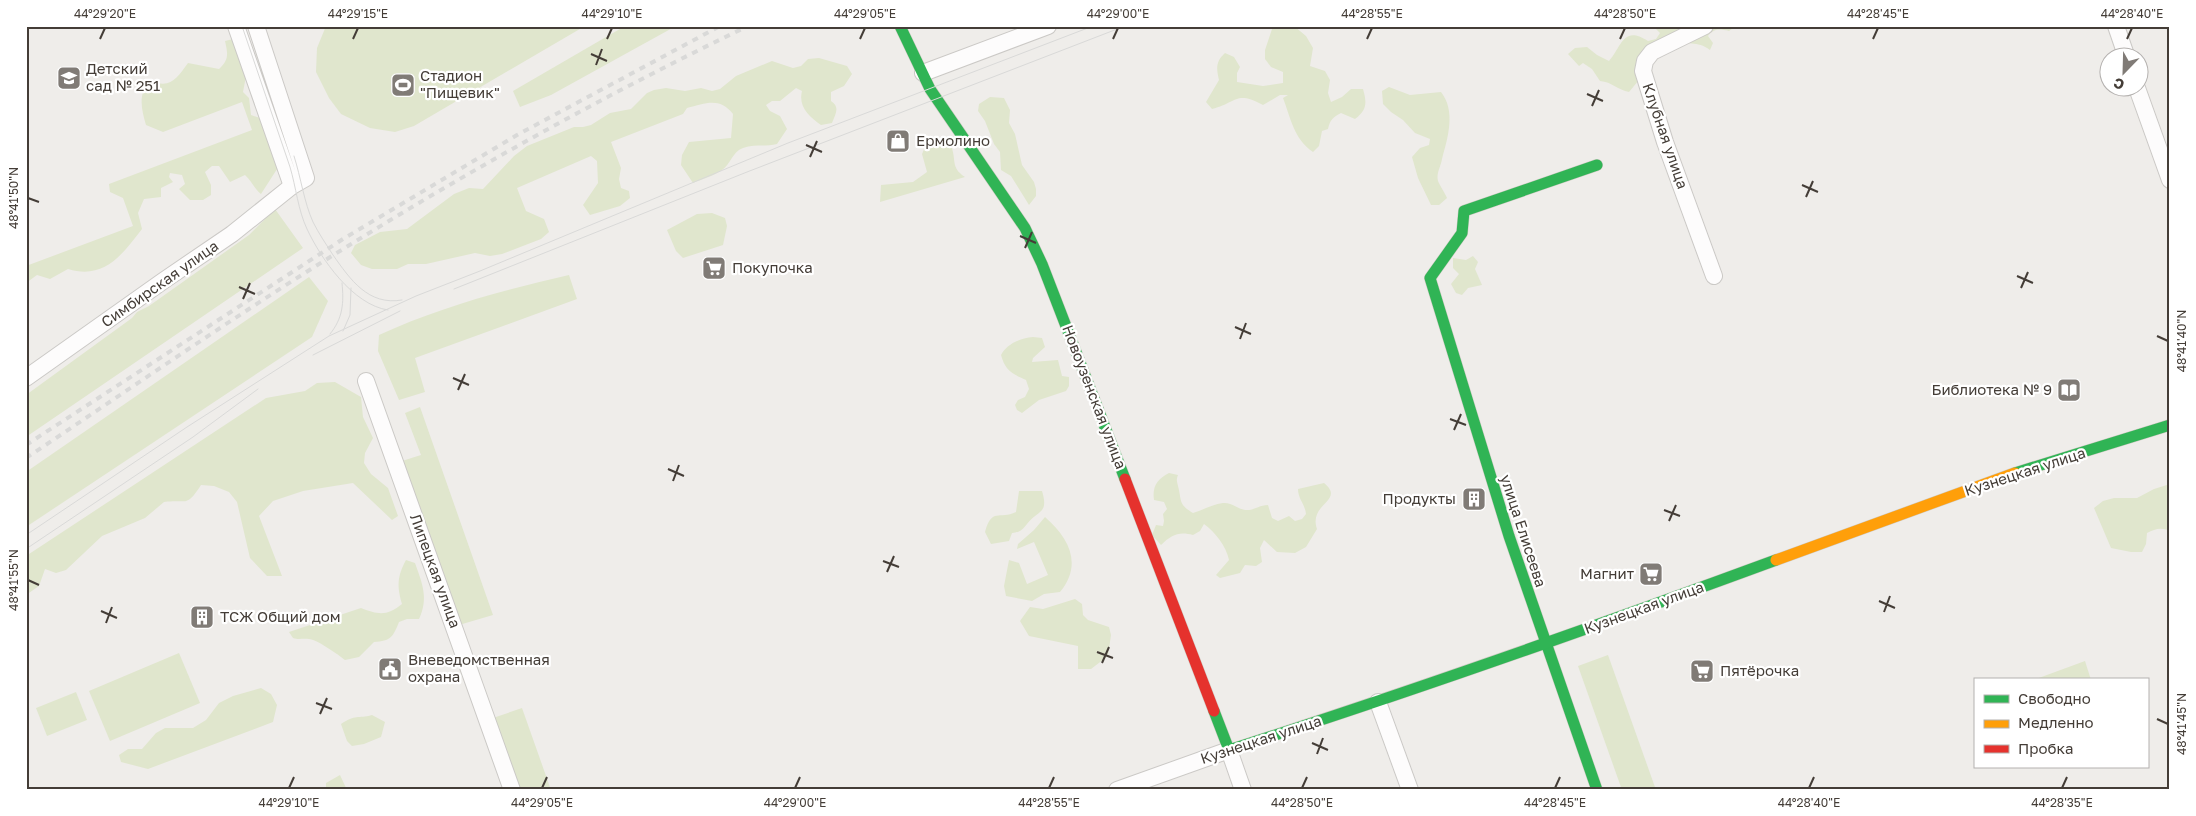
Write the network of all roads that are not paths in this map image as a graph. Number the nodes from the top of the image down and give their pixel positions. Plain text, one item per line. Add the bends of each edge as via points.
1 (236, 26) edge
2 (256, 26) edge
3 (900, 26) edge
4 (1048, 26) edge
5 (1705, 26) edge
6 (2116, 26) edge
7 (2124, 48) edge
8 (923, 73) junction
9 (2141, 98) edge
10 (1597, 165) dead end
11 (2170, 180) edge
12 (292, 186) junction
13 (1714, 276) dead end
14 (26, 378) edge
15 (366, 381) dead end
16 (2170, 425) edge
17 (1544, 645) junction
18 (1378, 702) junction
19 (1229, 750) junction
20 (512, 790) edge
21 (1118, 790) edge
22 (1243, 790) edge
23 (1410, 790) edge
24 (1597, 790) edge

1 - 12 street
2 - 12 street, Симбирская улица via 306,178
3 - 8 street, Новоузенская улица
4 - 8 street
5 - 13 street, Клубная улица via 1652,52 1643,71
6 - 7 street
8 - 19 street, Новоузенская улица via 945,113 1025,228 1042,264
9 - 11 street
10 - 17 street, улица Елисеева via 1464,210 1462,233 1430,278
12 - 14 street, Симбирская улица via 232,234
15 - 20 street, Липецкая улица
16 - 17 street, Кузнецкая улица via 2011,474
17 - 18 street, Кузнецкая улица
17 - 24 street, улица Елисеева
18 - 19 street, Кузнецкая улица
18 - 23 street
19 - 21 street, Кузнецкая улица
19 - 22 street, Новоузенская улица

